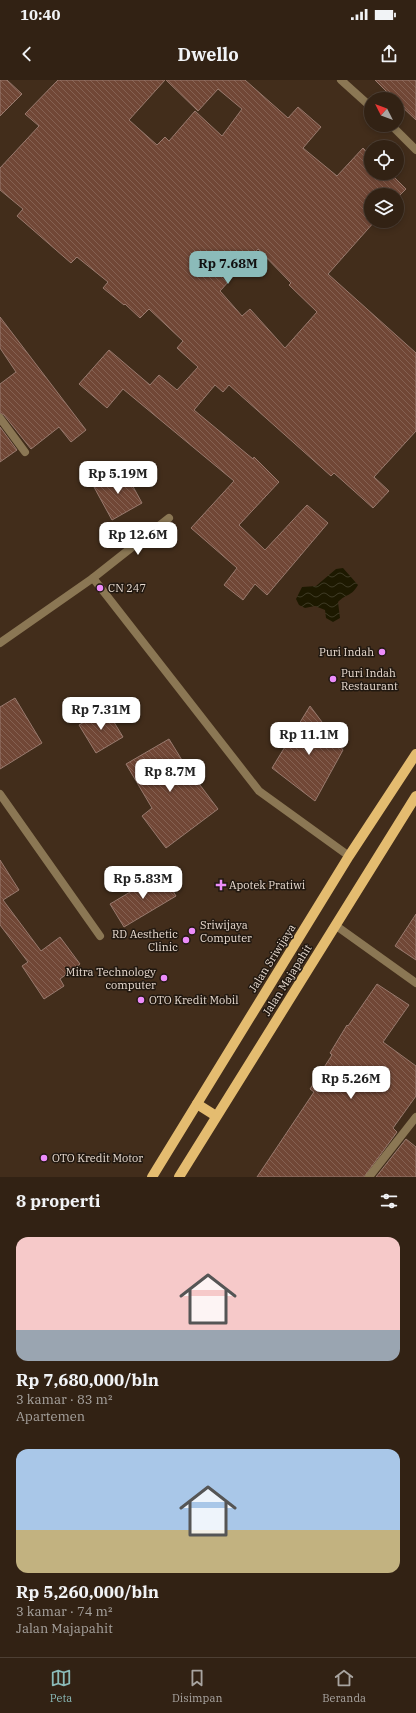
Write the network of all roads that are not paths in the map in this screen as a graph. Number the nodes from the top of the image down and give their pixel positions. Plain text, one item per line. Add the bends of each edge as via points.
1 (341, 80) edge
2 (364, 101) edge
3 (398, 132) edge
4 (416, 150) edge
5 (0, 418) edge
6 (25, 452) dead end
7 (169, 518) dead end
8 (93, 578) junction
9 (0, 643) edge
10 (416, 754) edge
11 (0, 794) edge
12 (416, 796) edge
13 (349, 856) junction
14 (335, 926) junction
15 (100, 936) dead end
16 (416, 983) edge
17 (197, 1104) junction
18 (216, 1116) junction
19 (416, 1117) edge
20 (152, 1177) edge
21 (179, 1177) edge
22 (369, 1177) edge

1 - 2 street
3 - 4 street
5 - 6 street
7 - 8 street
8 - 9 street
8 - 13 street via 259,791
10 - 13 main road, Jalan Sriwijaya
11 - 15 street
12 - 14 main road, Jalan Majapahit
13 - 17 main road, Jalan Sriwijaya
14 - 16 street
14 - 18 main road, Jalan Majapahit
17 - 18 main road
17 - 20 main road, Jalan Sriwijaya
18 - 21 main road, Jalan Majapahit
19 - 22 street

